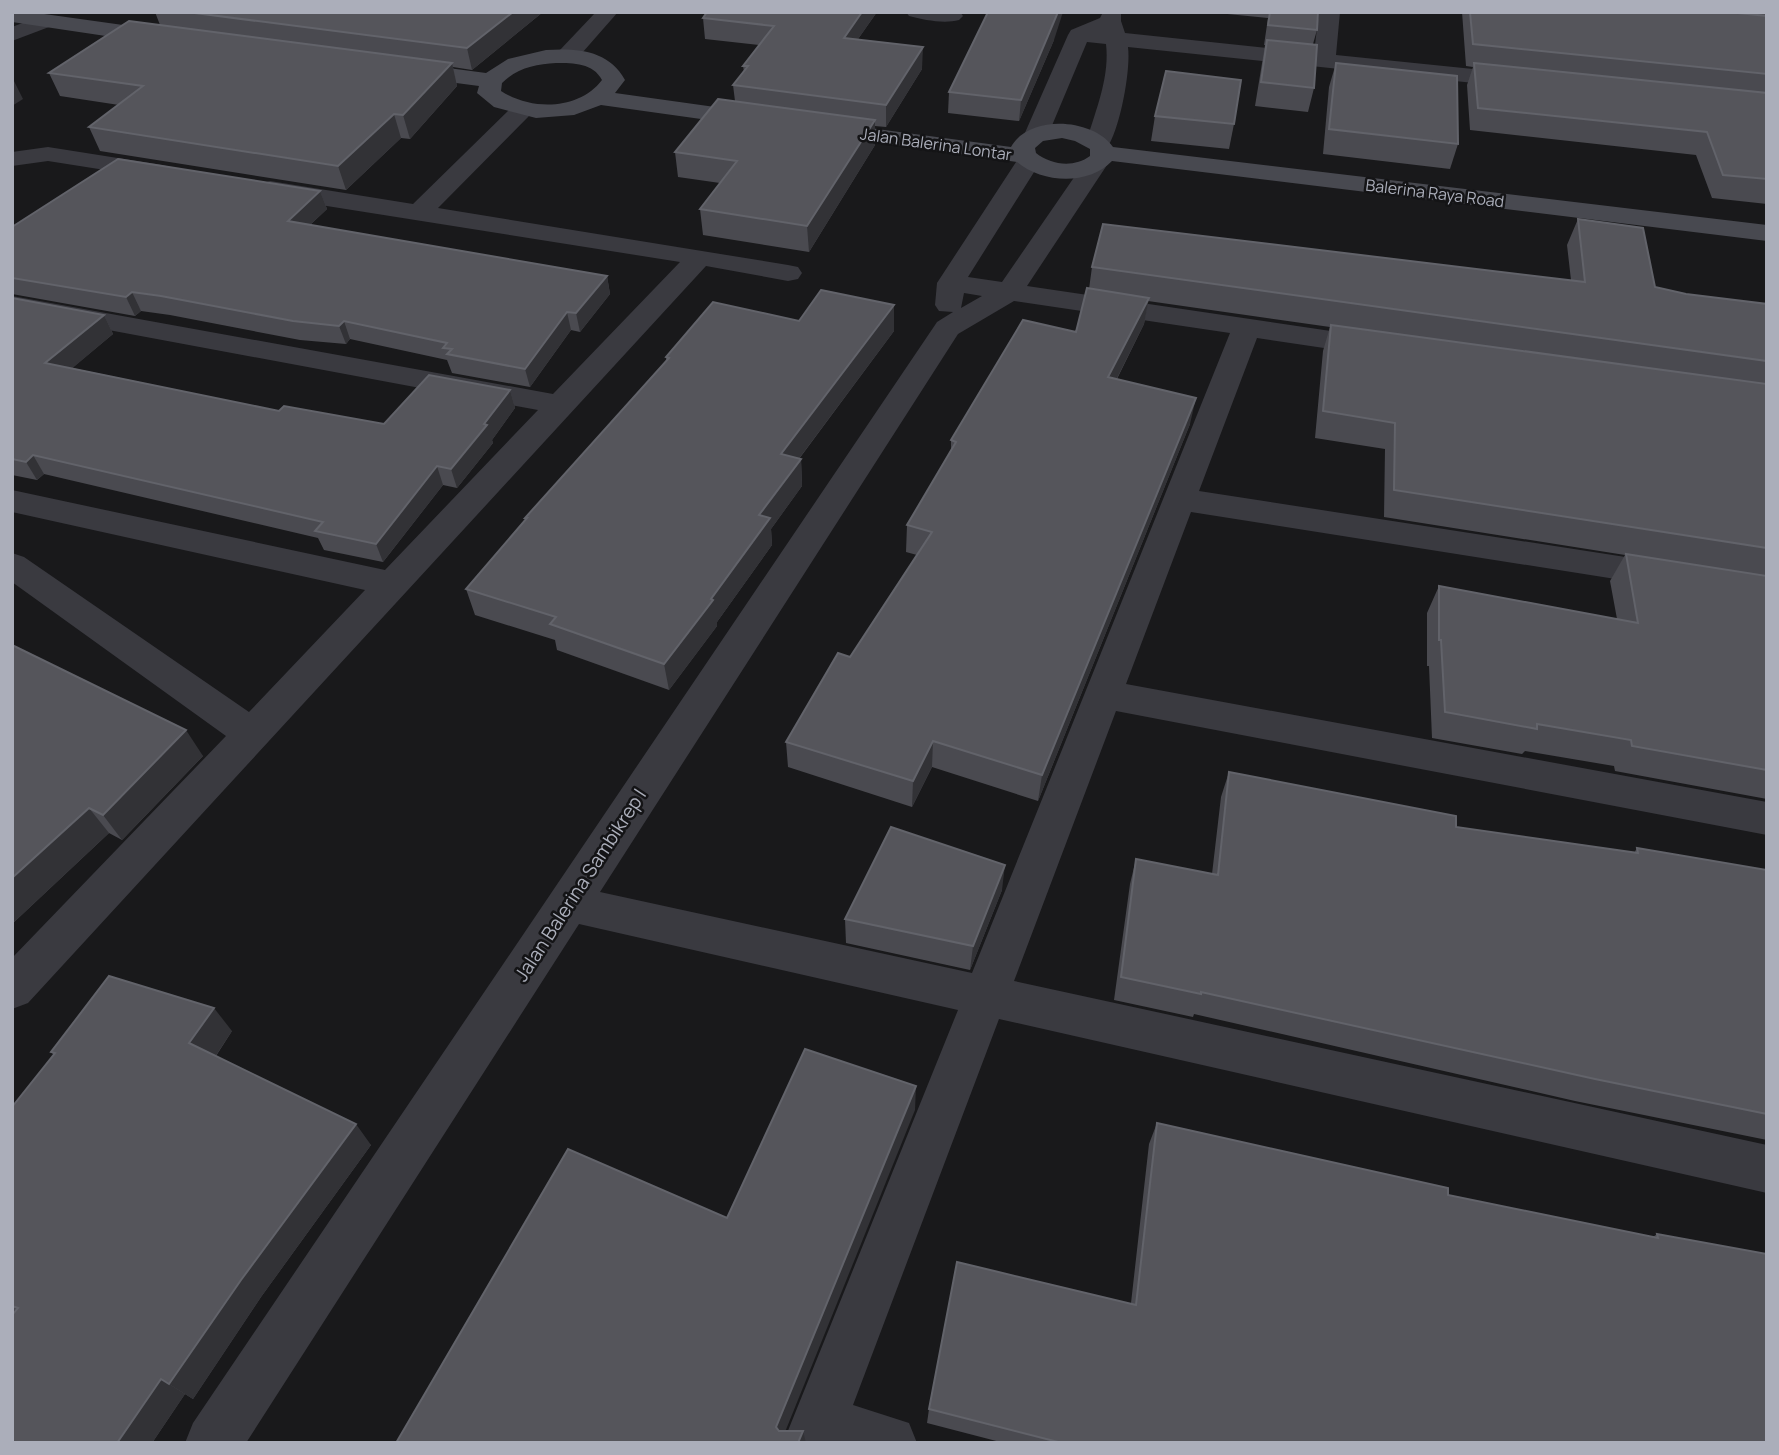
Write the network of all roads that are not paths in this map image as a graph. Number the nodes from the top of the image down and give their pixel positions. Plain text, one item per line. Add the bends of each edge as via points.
1 (102, 12) edge
2 (608, 12) edge
3 (916, 12) edge
4 (1330, 12) edge
5 (12, 16) edge
6 (952, 16) dead end
7 (41, 22) junction
8 (1114, 24) edge
9 (12, 35) edge
10 (567, 56) junction
11 (384, 58) edge
12 (1324, 60) junction
13 (499, 74) junction
14 (1545, 84) edge
15 (606, 89) junction
16 (522, 110) junction
17 (776, 112) edge
18 (810, 117) edge
19 (1030, 147) junction
20 (1099, 154) junction
21 (12, 159) edge
22 (186, 176) edge
23 (240, 184) edge
24 (419, 212) junction
25 (1767, 233) edge
26 (700, 257) junction
27 (788, 274) dead end
28 (951, 282) junction
29 (1009, 292) junction
30 (12, 304) edge
31 (947, 328) junction
32 (1246, 329) junction
33 (1410, 352) edge
34 (561, 405) junction
35 (1180, 499) junction
36 (12, 501) edge
37 (12, 565) edge
38 (393, 584) junction
39 (1767, 591) edge
40 (1103, 694) junction
41 (252, 734) junction
42 (1767, 819) edge
43 (568, 903) junction
44 (12, 989) edge
45 (986, 997) junction
46 (1767, 1169) edge
47 (814, 1433) edge
48 (213, 1443) edge
49 (889, 1443) edge

1 - 7 street via 187,32
2 - 10 street
3 - 6 street
4 - 12 street
5 - 7 street
7 - 9 street
8 - 12 street
8 - 19 street, Jalan Balerina Sambikrep I via 1079,35
8 - 20 street, Jalan Balerina Sambikrep I via 1119,67
10 - 13 street via 536,58
10 - 15 street via 601,63 611,71
11 - 13 street
12 - 14 street
13 - 16 street via 489,93
15 - 16 street via 563,110
15 - 17 street
16 - 24 street
18 - 19 street, Jalan Balerina Lontar
19 - 20 street via 1069,132 1089,137
19 - 20 street via 1039,166 1069,171
19 - 28 street, Jalan Balerina Sambikrep I
20 - 25 street, Balerina Raya Road
20 - 29 street, Jalan Balerina Sambikrep I
21 - 22 street via 48,155
23 - 24 street
24 - 26 street
26 - 27 street
26 - 34 street
28 - 29 street
28 - 31 street, Jalan Balerina Sambikrep I
29 - 31 street, Jalan Balerina Sambikrep I
29 - 32 street
30 - 34 street
31 - 43 street, Jalan Balerina Sambikrep I
32 - 33 street
32 - 35 street
34 - 38 street
35 - 39 street
35 - 40 street
36 - 38 street
37 - 41 street
38 - 41 street
40 - 42 street
40 - 45 street
41 - 44 street
43 - 45 street
43 - 48 street, Jalan Balerina Sambikrep I
45 - 46 street
45 - 47 street
47 - 49 street

